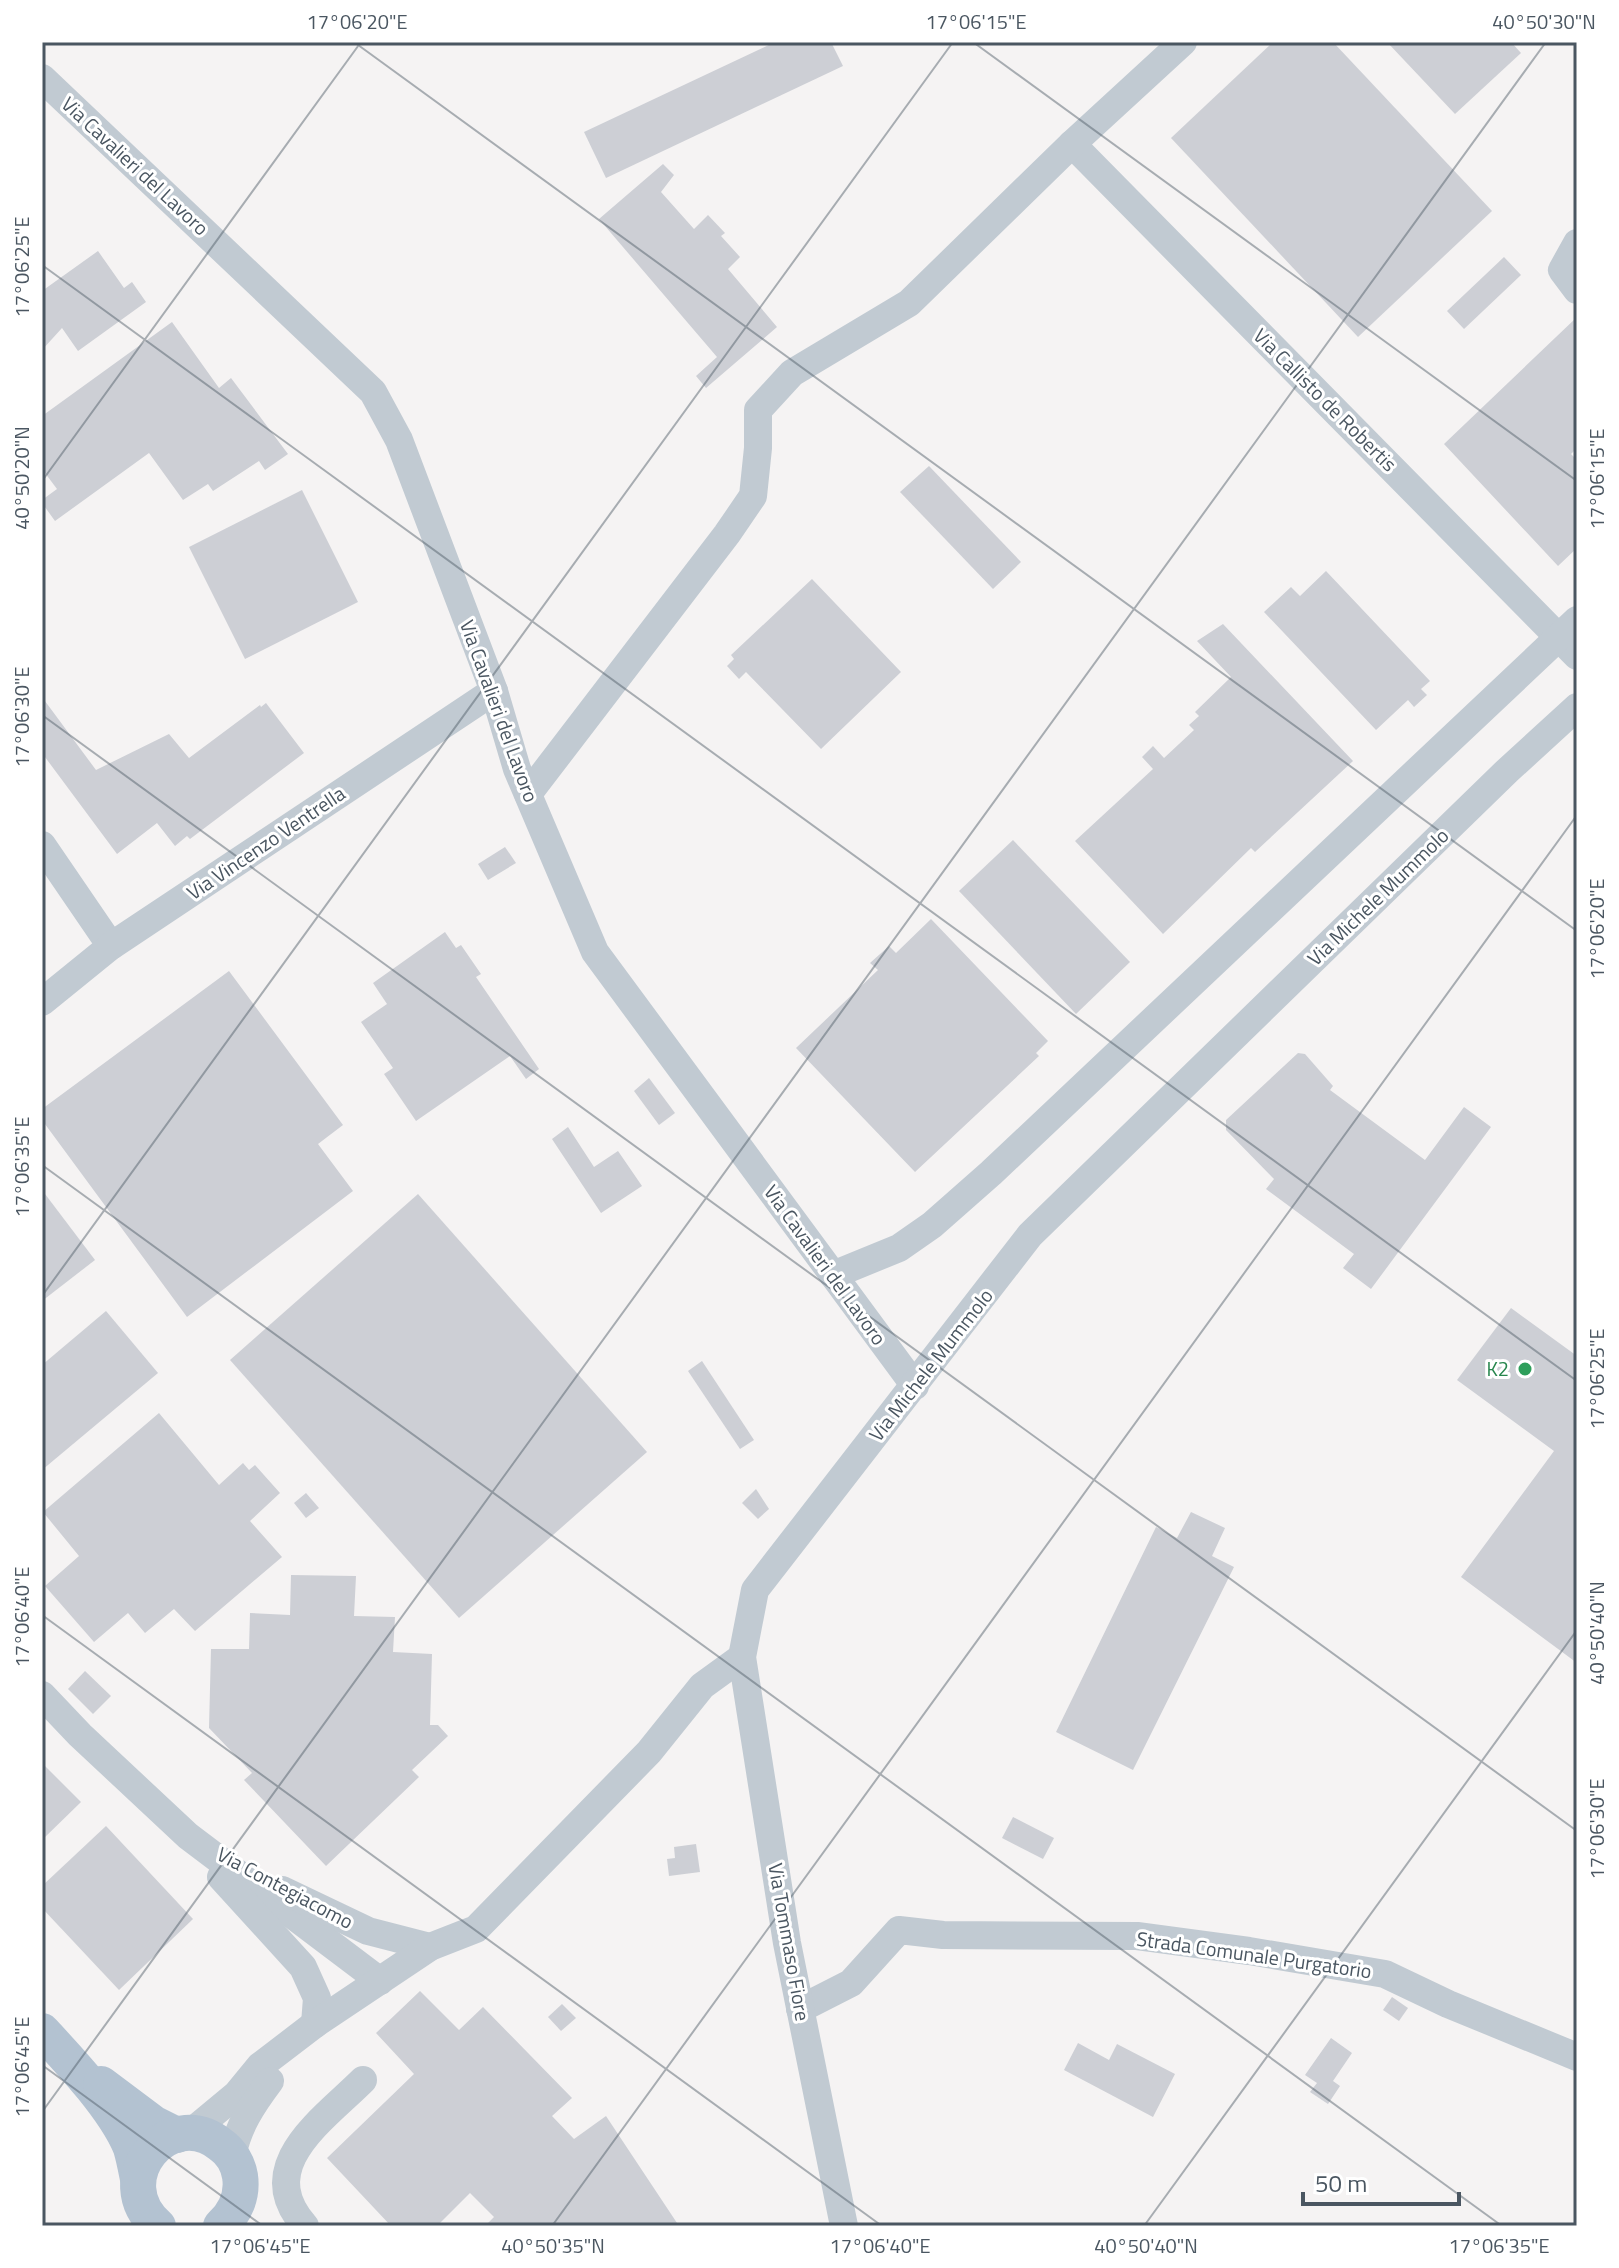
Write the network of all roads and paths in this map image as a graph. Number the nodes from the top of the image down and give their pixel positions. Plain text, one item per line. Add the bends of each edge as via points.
1 (1183, 42) edge
2 (42, 78) edge
3 (1072, 144) junction
4 (1577, 243) edge
5 (1577, 290) edge
6 (1571, 638) edge
7 (494, 691) junction
8 (1577, 707) edge
9 (528, 794) junction
10 (42, 845) edge
11 (111, 946) junction
12 (42, 1002) edge
13 (833, 1275) junction
14 (915, 1386) junction
15 (742, 1657) junction
16 (42, 1695) edge
17 (188, 1836) junction
18 (430, 1947) junction
19 (380, 1981) junction
20 (800, 2009) junction
21 (315, 2024) junction
22 (52, 2042) edge
23 (1577, 2057) edge
24 (363, 2080) dead end
25 (183, 2134) junction
26 (232, 2156) junction
27 (241, 2191) junction
28 (143, 2209) edge
29 (221, 2226) edge
30 (256, 2226) edge
31 (305, 2226) edge
32 (844, 2226) edge

1 - 3 street
2 - 7 street, Via Cavalieri del Lavoro via 373,392 399,440
3 - 6 street, Via Callisto de Robertis
3 - 9 street via 909,303 792,373 758,410 753,496
4 - 5 street via 1562,270
6 - 13 street via 932,1225 899,1248
7 - 9 street, Via Cavalieri del Lavoro
7 - 11 street, Via Vincenzo Ventrella
8 - 14 street, Via Michele Mummolo via 1030,1235
9 - 13 street, Via Cavalieri del Lavoro via 595,952
10 - 11 street
11 - 12 street, Via Vincenzo Ventrella
13 - 14 street, Via Cavalieri del Lavoro
14 - 15 street, Via Michele Mummolo via 755,1590
15 - 18 street via 702,1686 649,1752 476,1929
15 - 20 street, Via Tommaso Fiore
16 - 17 street, Via Contegiacomo
17 - 18 street, Via Contegiacomo via 328,1914
17 - 19 street, Via Contegiacomo
17 - 21 street, Via Contegiacomo via 303,1967 317,1998
18 - 19 street
19 - 21 street
20 - 23 street, Strada Comunale Purgatorio via 851,1983 899,1930 1137,1936 1385,1974
20 - 32 street, Via Tommaso Fiore
21 - 25 street
21 - 26 street via 250,2107
22 - 25 main road via 153,2123
22 - 28 main road via 113,2115 131,2148
24 - 31 street via 296,2146 287,2166 286,2190
25 - 26 main road via 213,2139
25 - 28 main road via 155,2146 141,2167
26 - 27 main road
27 - 29 main road via 232,2215
27 - 30 main road

